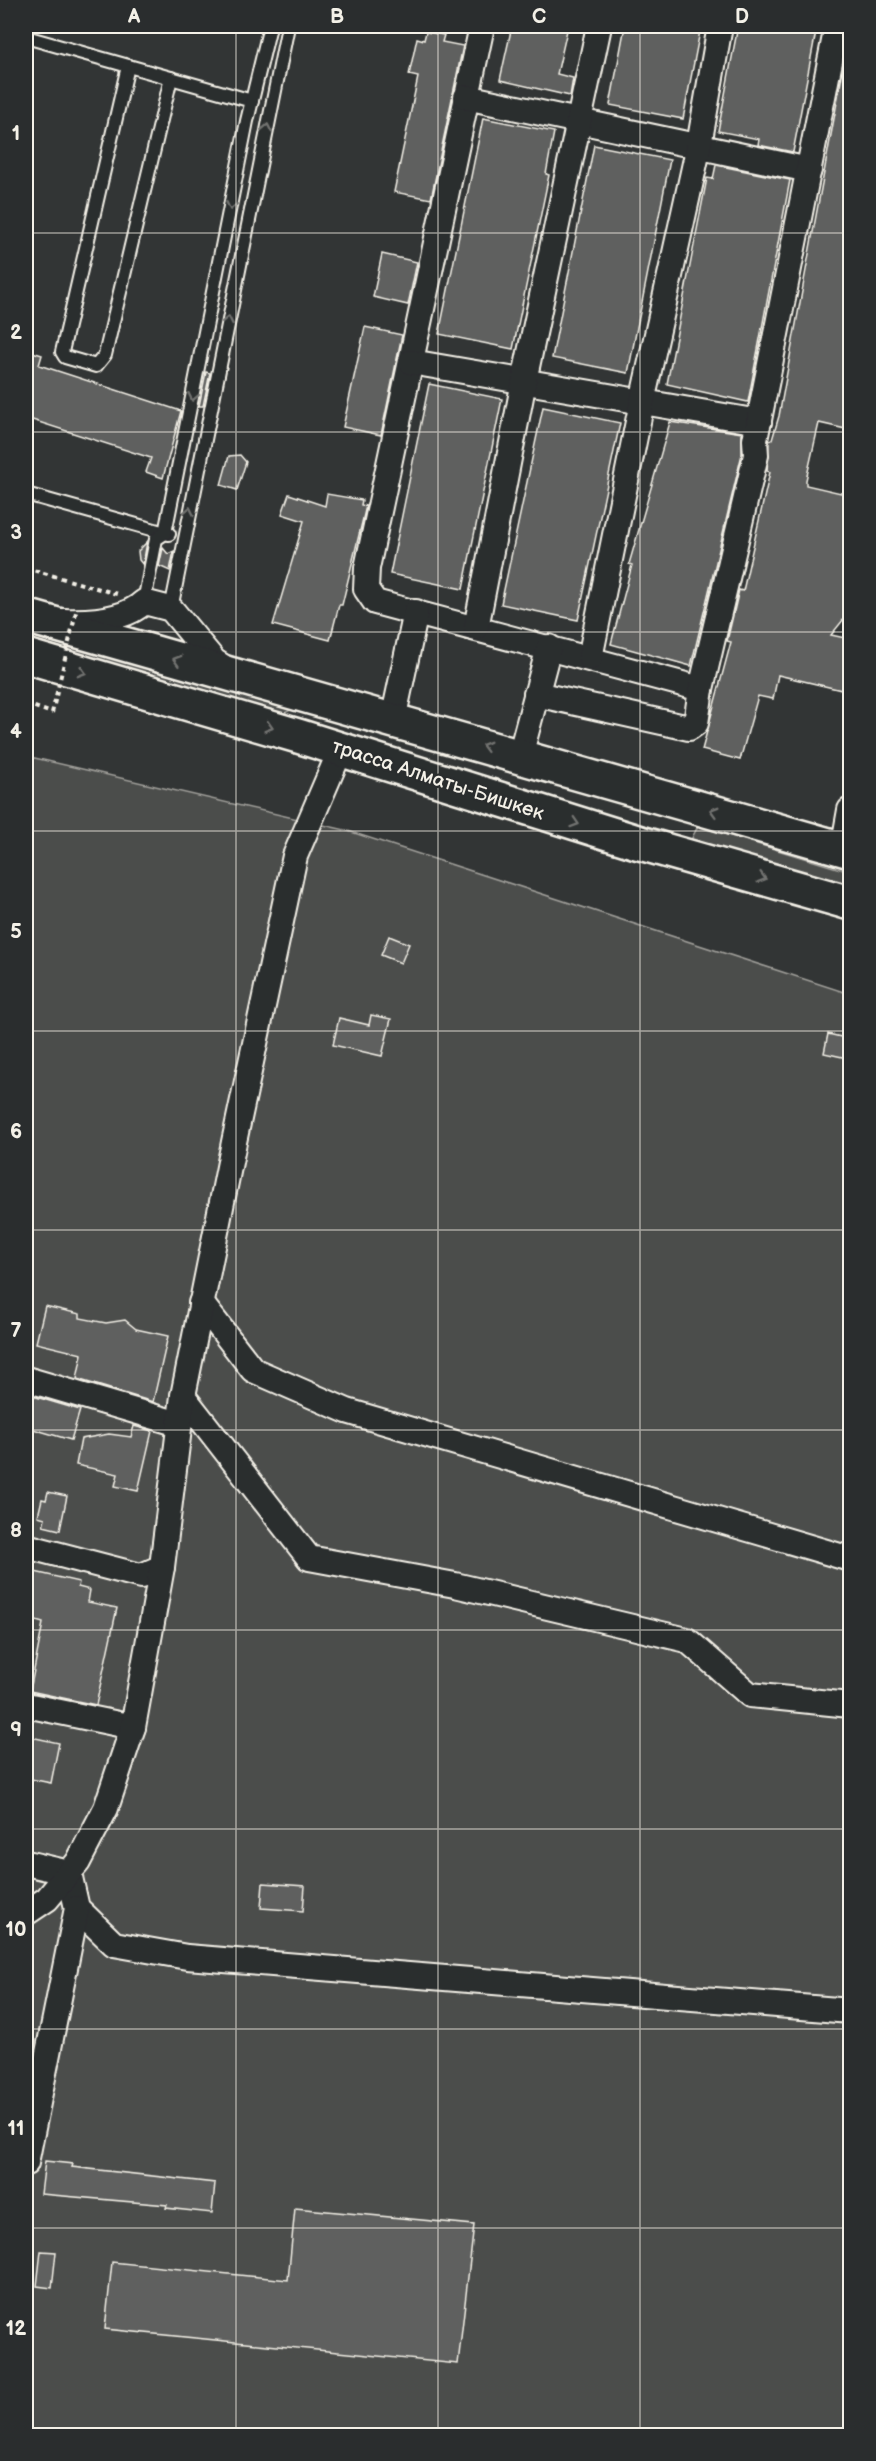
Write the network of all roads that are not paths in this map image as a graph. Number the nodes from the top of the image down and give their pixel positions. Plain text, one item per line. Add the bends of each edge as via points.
1 (270, 26) edge
2 (288, 26) edge
3 (482, 26) edge
4 (599, 26) edge
5 (720, 26) edge
6 (837, 26) edge
7 (26, 37) edge
8 (128, 66) junction
9 (171, 78) junction
10 (466, 97) junction
11 (252, 101) junction
12 (578, 123) junction
13 (699, 145) junction
14 (809, 170) junction
15 (411, 362) junction
16 (524, 381) junction
17 (642, 402) junction
18 (759, 422) junction
19 (26, 494) edge
20 (165, 533) junction
21 (184, 538) junction
22 (144, 602) junction
23 (171, 609) junction
24 (416, 612) junction
25 (35, 619) edge
26 (476, 628) junction
27 (549, 647) junction
28 (26, 656) edge
29 (591, 658) junction
30 (237, 676) junction
31 (701, 689) junction
32 (536, 694) junction
33 (393, 720) junction
34 (341, 749) junction
35 (520, 756) junction
36 (653, 793) junction
37 (850, 810) edge
38 (640, 843) junction
39 (847, 850) edge
40 (850, 903) edge
41 (201, 1303) junction
42 (26, 1378) edge
43 (183, 1396) junction
44 (179, 1424) junction
45 (26, 1546) edge
46 (850, 1559) edge
47 (162, 1567) junction
48 (26, 1705) edge
49 (850, 1705) edge
50 (133, 1727) junction
51 (26, 1863) edge
52 (69, 1873) junction
53 (77, 1908) junction
54 (26, 1913) edge
55 (850, 2011) edge
56 (26, 2163) edge

1 - 11 lane
21 -> 2 lane
3 - 10 street
4 - 12 street
5 - 13 street
6 - 14 street
7 - 8 lane
8 - 9 lane
8 - 9 lane via 62,352 65,357 96,366 105,355
9 - 11 lane
10 - 12 street
10 - 15 street
11 -> 20 lane
12 - 13 street
12 - 16 street
13 - 14 street
13 - 17 street
14 - 18 street
15 - 16 street
15 - 24 street via 367,568 366,589 375,602
16 - 17 street
16 - 26 street
17 - 18 street
17 - 29 street
18 - 31 street via 756,455
19 - 20 lane
20 - 21 lane
20 - 22 lane via 156,539
21 - 23 lane
22 - 23 street
22 - 25 street via 134,612 85,622
23 - 30 street via 214,661
24 - 26 street
24 - 33 street
30 -> 25 highway, трасса Алматы-Бишкек
26 - 27 street
27 - 29 street
27 - 32 street
28 -> 34 highway, трасса Алматы-Бишкек
29 - 31 street
30 - 33 highway, трасса Алматы-Бишкек
31 - 32 street via 696,723 689,728
32 - 35 street
35 -> 33 highway, трасса Алматы-Бишкек
34 -> 38 highway, трасса Алматы-Бишкек
34 - 41 street via 295,856
35 - 36 highway, трасса Алматы-Бишкек
36 - 38 highway
39 -> 36 highway, трасса Алматы-Бишкек
37 - 39 street
38 -> 40 highway, трасса Алматы-Бишкек
41 - 43 street
41 - 46 street via 253,1370 347,1411
42 - 44 street
43 - 44 street
43 - 49 street via 309,1558 454,1585 687,1640 750,1695
44 - 47 street
45 - 47 street via 141,1576
47 - 50 street
48 - 50 street
50 - 52 street via 106,1808
51 - 52 street
52 - 53 street
52 - 54 street via 47,1899
53 - 55 street via 114,1944 187,1957
53 - 56 street

